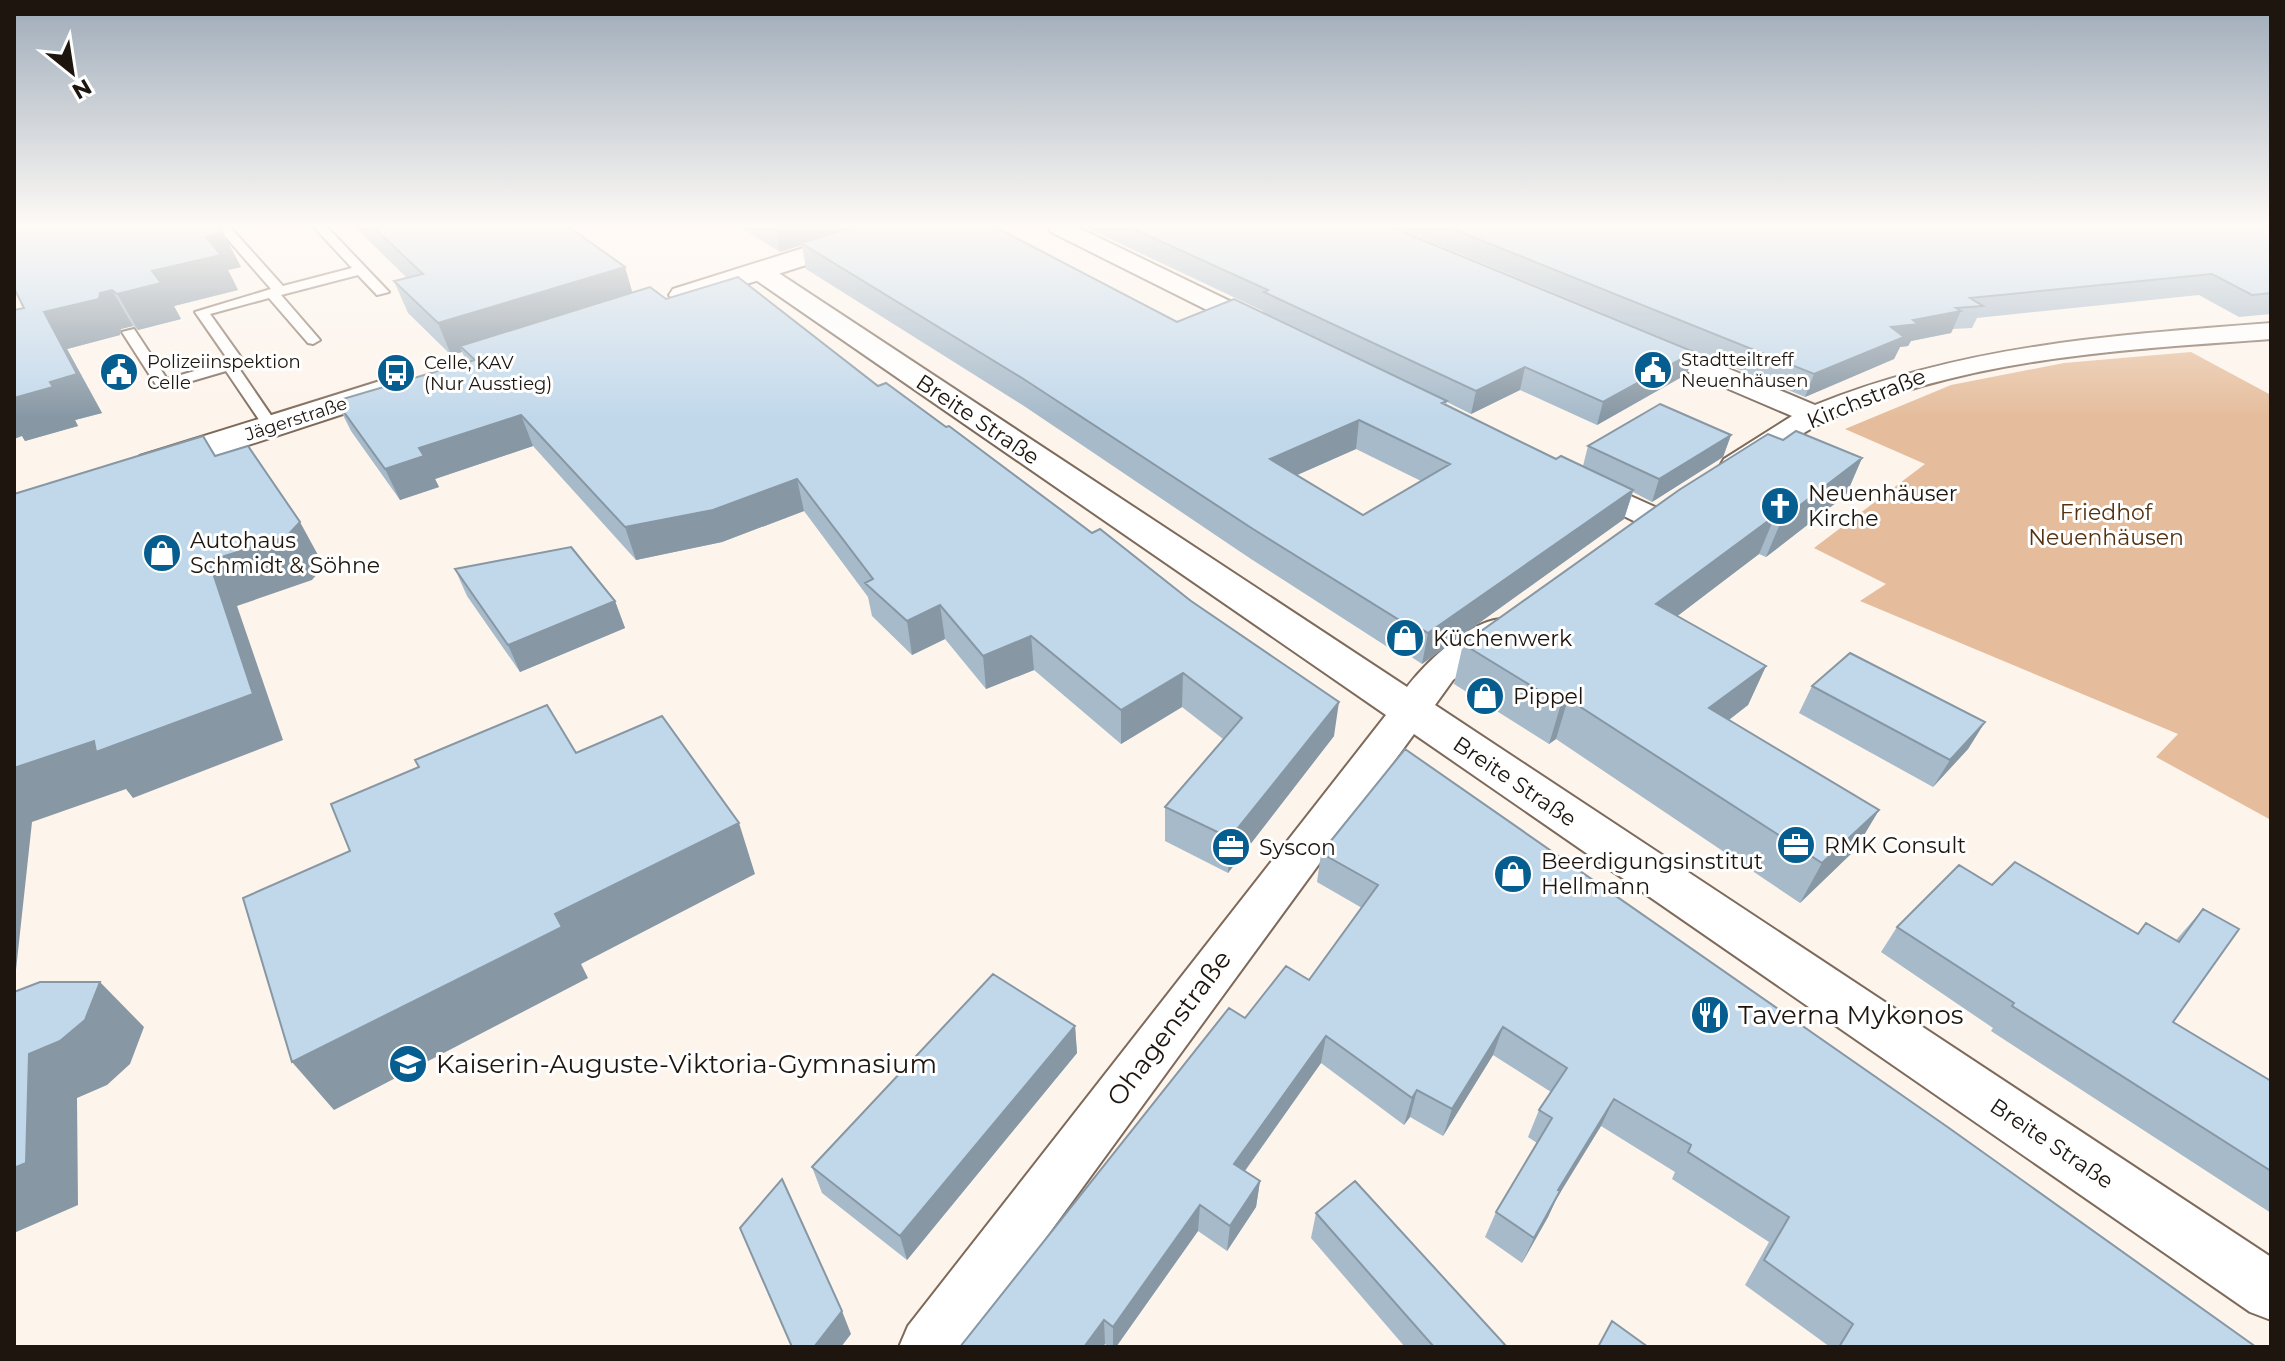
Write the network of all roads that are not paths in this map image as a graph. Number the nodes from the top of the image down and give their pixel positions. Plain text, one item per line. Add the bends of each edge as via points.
1 (282, 291) edge
2 (698, 291) edge
3 (788, 291) edge
4 (1188, 291) edge
5 (276, 292) junction
6 (649, 306) edge
7 (2271, 331) edge
8 (129, 332) dead end
9 (1626, 336) edge
10 (1286, 339) edge
11 (313, 340) dead end
12 (229, 365) junction
13 (423, 378) edge
14 (1815, 415) junction
15 (271, 427) junction
16 (1556, 471) edge
17 (124, 473) edge
18 (1706, 485) edge
19 (1680, 502) edge
20 (1653, 518) junction
21 (1628, 536) edge
22 (1528, 608) edge
23 (1411, 712) junction
24 (2271, 1291) edge
25 (929, 1347) edge

1 - 5 lane
2 - 6 street
3 - 23 street, Breite Straße
4 - 10 street
5 - 11 lane
5 - 12 lane via 202,312 238,363
7 - 14 street, Kirchstraße via 2036,350 1928,372
8 - 12 lane via 163,385
9 - 14 street
12 - 15 lane
13 - 15 street, Jägerstraße
14 - 18 street, Kirchstraße
15 - 17 street, Jägerstraße
16 - 20 street
19 - 20 street
20 - 21 street
22 - 23 street via 1440,671
23 - 24 street, Breite Straße
23 - 25 street, Ohagenstraße

